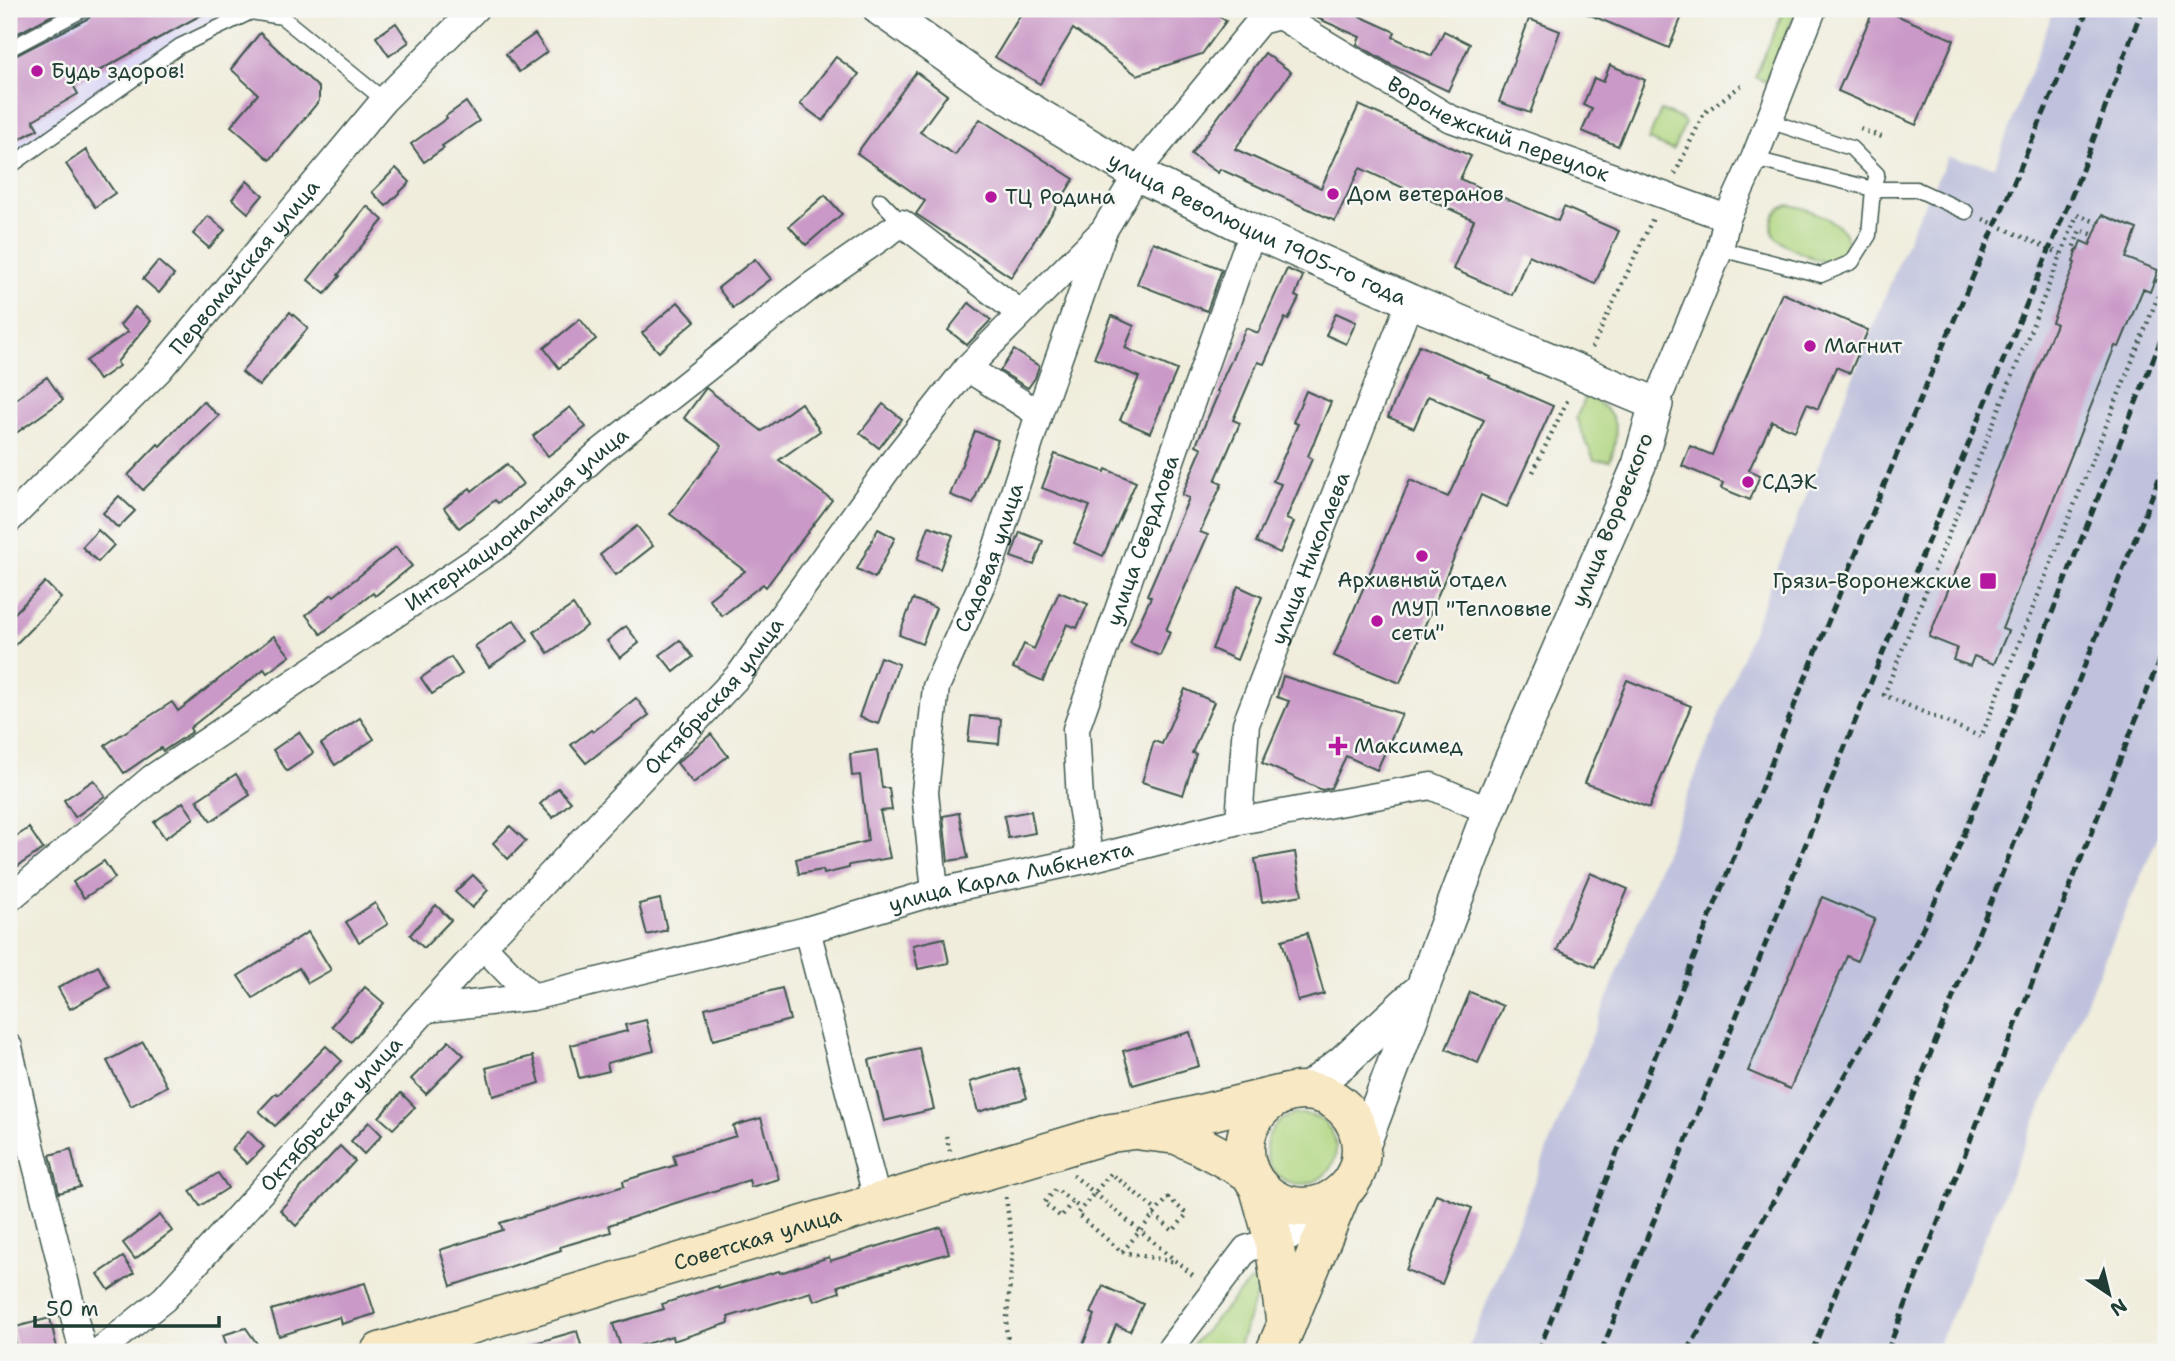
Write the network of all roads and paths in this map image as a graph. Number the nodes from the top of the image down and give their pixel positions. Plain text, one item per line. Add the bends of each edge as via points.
1 (84, 9) edge
2 (880, 9) edge
3 (1812, 9) edge
4 (463, 12) edge
5 (1283, 12) edge
6 (9, 49) edge
7 (384, 100) junction
8 (1769, 121) junction
9 (1754, 159) junction
10 (9, 167) edge
11 (1137, 174) junction
12 (1873, 190) junction
13 (880, 200) dead end
14 (1966, 212) joint
15 (1727, 218) junction
16 (902, 223) junction
17 (2099, 223) dead end
18 (1104, 230) junction
19 (1255, 232) junction
20 (2094, 235) dead end
21 (1720, 249) junction
22 (2077, 251) dead end
23 (2061, 254) junction
24 (2154, 280) dead end
25 (1410, 301) junction
26 (1020, 313) junction
27 (967, 368) junction
28 (1571, 394) dead end
29 (1656, 404) junction
30 (1039, 414) junction
31 (1533, 472) dead end
32 (9, 520) edge
33 (1489, 811) junction
34 (1239, 821) junction
35 (1090, 859) junction
36 (935, 892) junction
37 (9, 899) edge
38 (807, 930) junction
39 (483, 946) junction
40 (1421, 990) junction
41 (532, 996) junction
42 (427, 1009) junction
43 (9, 1047) edge
44 (1295, 1092) junction
45 (1134, 1130) junction
46 (1362, 1149) junction
47 (1068, 1171) dead end
48 (1254, 1180) junction
49 (1006, 1191) dead end
50 (1094, 1193) junction
51 (1072, 1202) junction
52 (872, 1204) junction
53 (1081, 1209) junction
54 (1333, 1210) junction
55 (1155, 1213) junction
56 (1140, 1231) junction
57 (1274, 1241) junction
58 (1122, 1252) junction
59 (1176, 1262) junction
60 (1214, 1294) junction
61 (1281, 1340) edge
62 (83, 1352) edge
63 (98, 1352) edge
64 (380, 1352) edge
65 (1010, 1352) edge
66 (1168, 1352) edge

1 - 6 lane
2 - 11 street, улица Революции 1905-го года via 985,83
3 - 8 street, улица Воровского
4 - 7 street, Первомайская улица
5 - 11 street, Октябрьская улица via 1260,21
5 - 15 street, Воронежский переулок via 1449,118
7 - 10 lane via 282,17 251,12 180,46
7 - 32 street, Первомайская улица via 159,370
8 - 9 street, улица Воровского
8 - 12 lane via 1851,148 1877,174
9 - 12 lane
9 - 15 street, улица Воровского
11 - 18 street, Октябрьская улица
11 - 19 street, улица Революции 1905-го года
12 - 14 lane via 1916,189
12 - 21 lane via 1870,235 1852,262 1821,275
13 - 16 lane
14 - 23 path
15 - 21 street, улица Воровского
16 - 26 street
16 - 37 street, Интернациональная улица via 811,286 610,445 504,541 152,778
17 - 23 path via 2077,215
18 - 26 street, Октябрьская улица
18 - 30 street, Садовая улица
19 - 25 street, улица Революции 1905-го года
19 - 35 street, улица Свердлова via 1076,729 1080,800
20 - 22 path via 2080,230 2073,249
21 - 29 street, улица Воровского
23 - 24 path via 1884,695 1981,737 2163,284
25 - 29 street, улица Революции 1905-го года
25 - 34 street, улица Николаева via 1246,724
26 - 27 street, Октябрьская улица
27 - 30 street
27 - 39 street, Октябрьская улица via 895,458 740,674
28 - 31 path
29 - 33 street, улица Воровского via 1639,465
30 - 36 street, Садовая улица via 992,561 936,687 925,792
33 - 34 street, улица Карла Либкнехта via 1431,786
33 - 40 street, улица Воровского
34 - 35 street, улица Карла Либкнехта
35 - 36 street, улица Карла Либкнехта
36 - 38 street, улица Карла Либкнехта
38 - 41 street, улица Карла Либкнехта
38 - 52 street via 873,1184
39 - 41 street
39 - 42 street, Октябрьская улица
40 - 44 street, улица Воровского via 1343,1062
40 - 46 street, улица Воровского
41 - 42 street, улица Карла Либкнехта
42 - 63 street, Октябрьская улица via 164,1299
43 - 62 street
44 - 45 main road, Советская улица
44 - 46 main road via 1324,1094 1340,1103 1356,1124
44 - 48 main road via 1269,1101 1249,1125 1245,1156
45 - 48 main road, Советская улица via 1177,1135
45 - 52 main road, Советская улица
46 - 54 main road via 1356,1174
47 - 50 path
48 - 54 main road via 1277,1201 1298,1207 1328,1202
48 - 57 main road
49 - 65 path via 1013,1251 1006,1328
50 - 53 path
50 - 55 path via 1111,1173
50 - 56 path
51 - 51 path via 1056,1189 1044,1203 1061,1217
51 - 53 path
52 - 64 main road, Советская улица
53 - 58 path via 1077,1214
54 - 57 street
54 - 61 main road
55 - 55 path via 1173,1231 1187,1214 1168,1198
55 - 56 path
56 - 58 path
56 - 59 path
57 - 60 street via 1246,1249
57 - 61 main road
58 - 59 path
59 - 60 path
60 - 66 street

